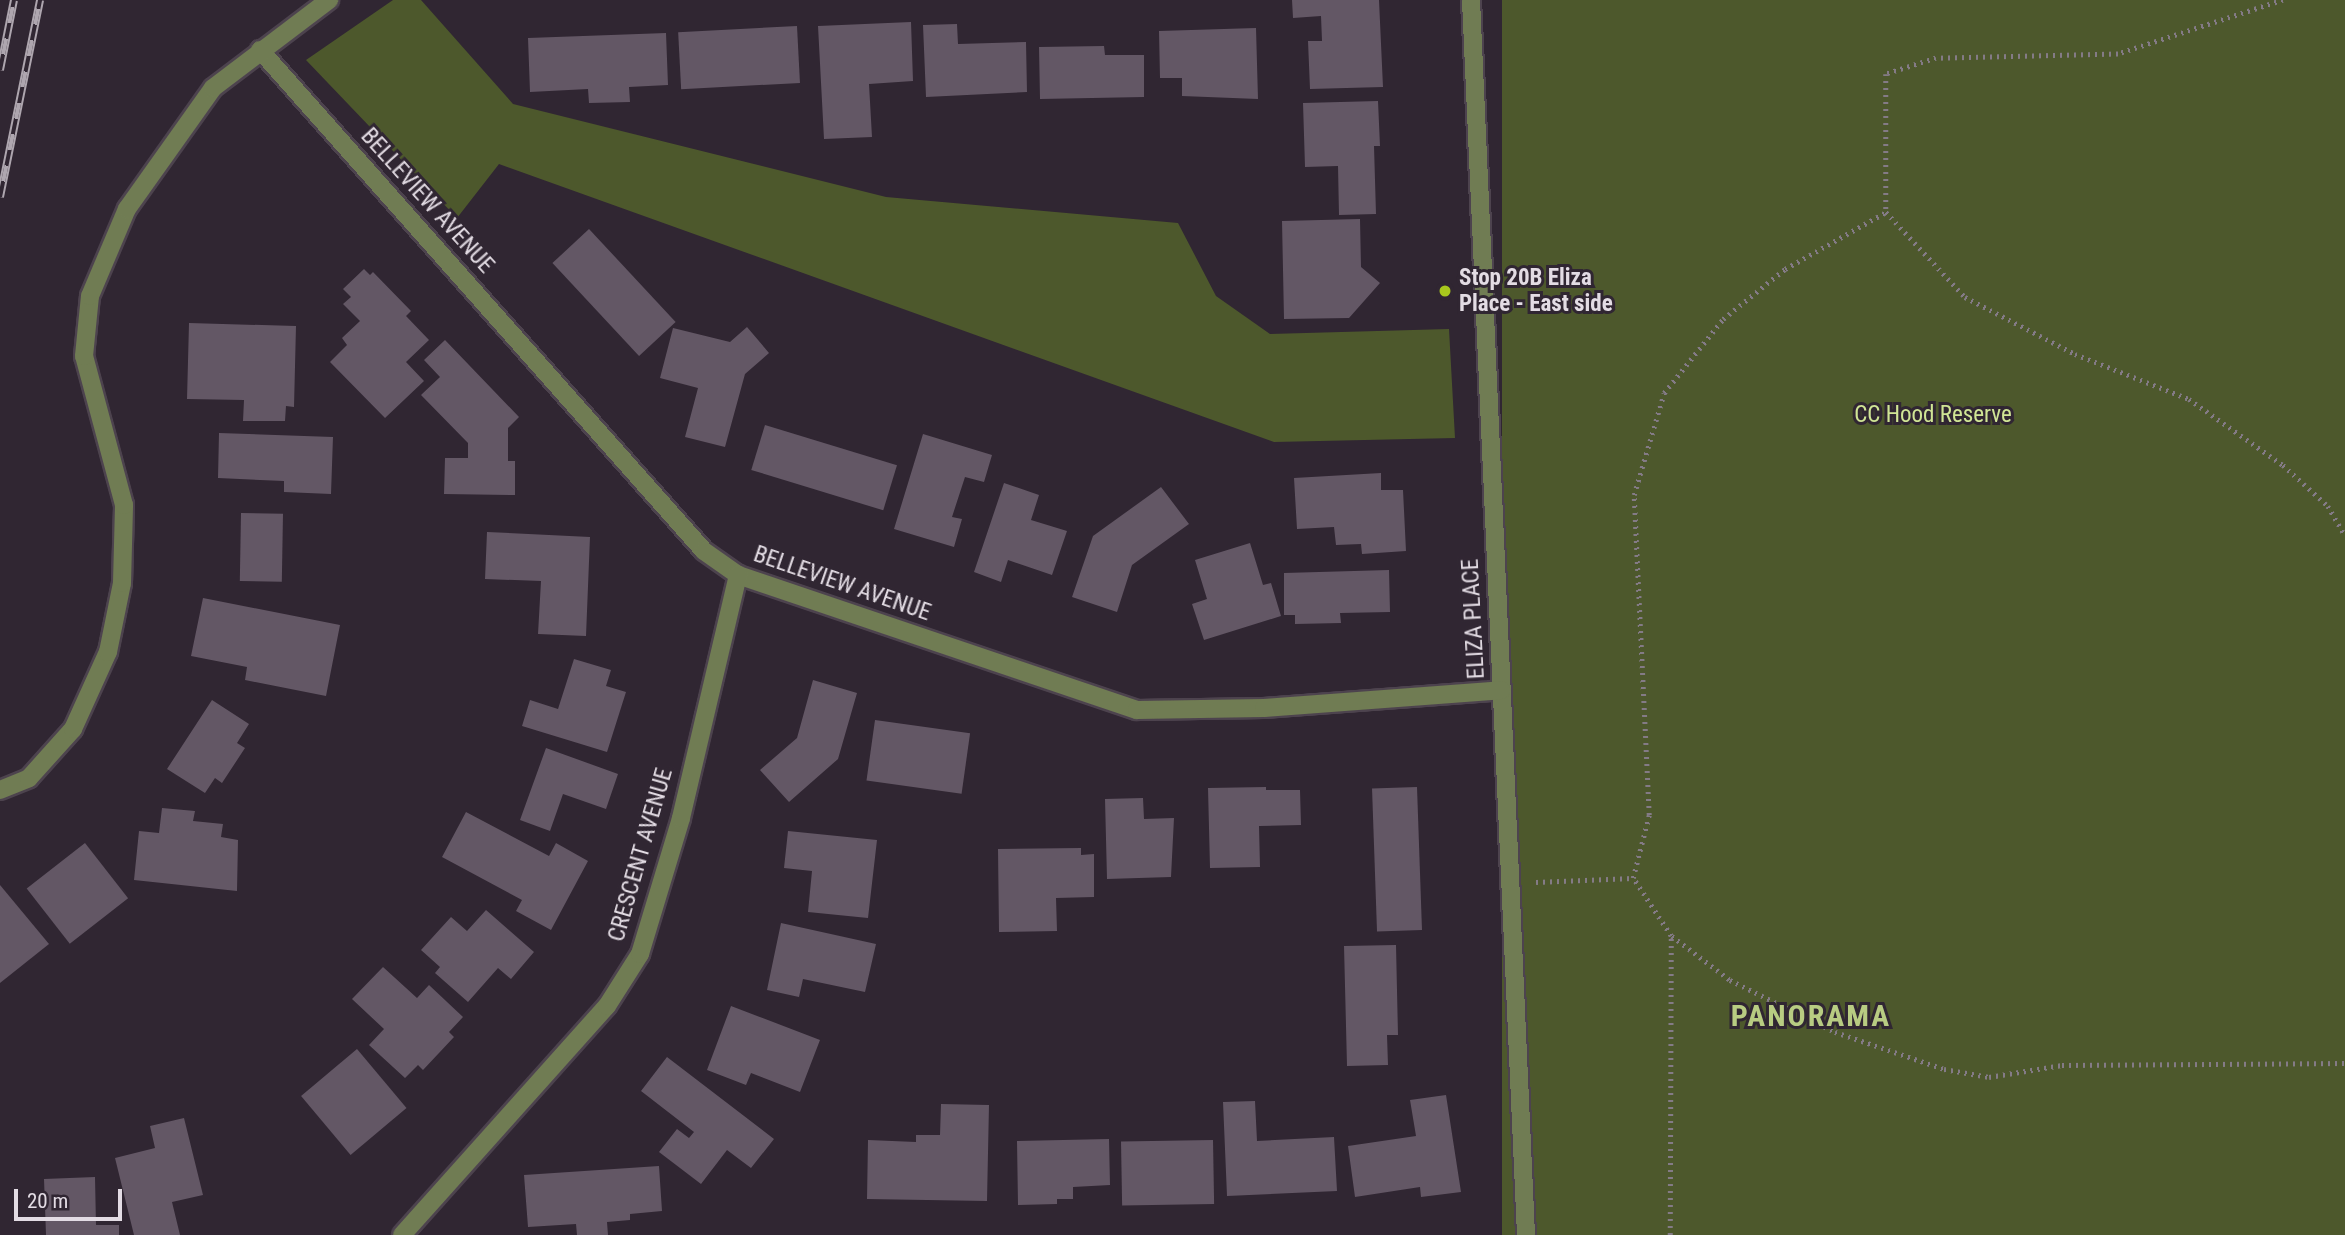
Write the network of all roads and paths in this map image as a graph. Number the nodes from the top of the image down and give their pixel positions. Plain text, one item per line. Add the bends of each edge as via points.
1 (329, 0) edge
2 (1471, 0) edge
3 (2283, 0) edge
4 (260, 50) junction
5 (1886, 212) junction
6 (2345, 535) edge
7 (738, 575) junction
8 (1501, 690) junction
9 (0, 790) edge
10 (1633, 878) junction
11 (1510, 883) junction
12 (1671, 936) junction
13 (2345, 1063) edge
14 (402, 1235) edge
15 (1526, 1235) edge
16 (1670, 1235) edge

1 - 4 street
2 - 8 street, ELIZA PLACE
3 - 5 path via 2118,54 1936,58 1886,74
4 - 7 street, BELLEVIEW AVENUE via 704,551
4 - 9 street via 213,88 127,209 90,296 83,356 124,505 117,606 108,652 73,729 29,778
5 - 6 path via 1965,296 2075,354 2189,400 2283,465 2328,506
5 - 10 path via 1785,269 1723,319 1664,393 1634,495 1649,815
7 - 8 street, BELLEVIEW AVENUE via 1137,710 1264,708
7 - 14 street, CRESCENT AVENUE via 681,818 639,954 607,1006
8 - 11 street, ELIZA PLACE
10 - 11 path
10 - 12 path
11 - 15 street, ELIZA PLACE
12 - 13 path via 1730,980 1835,1032 1944,1069 1989,1077 2062,1065
12 - 16 path

